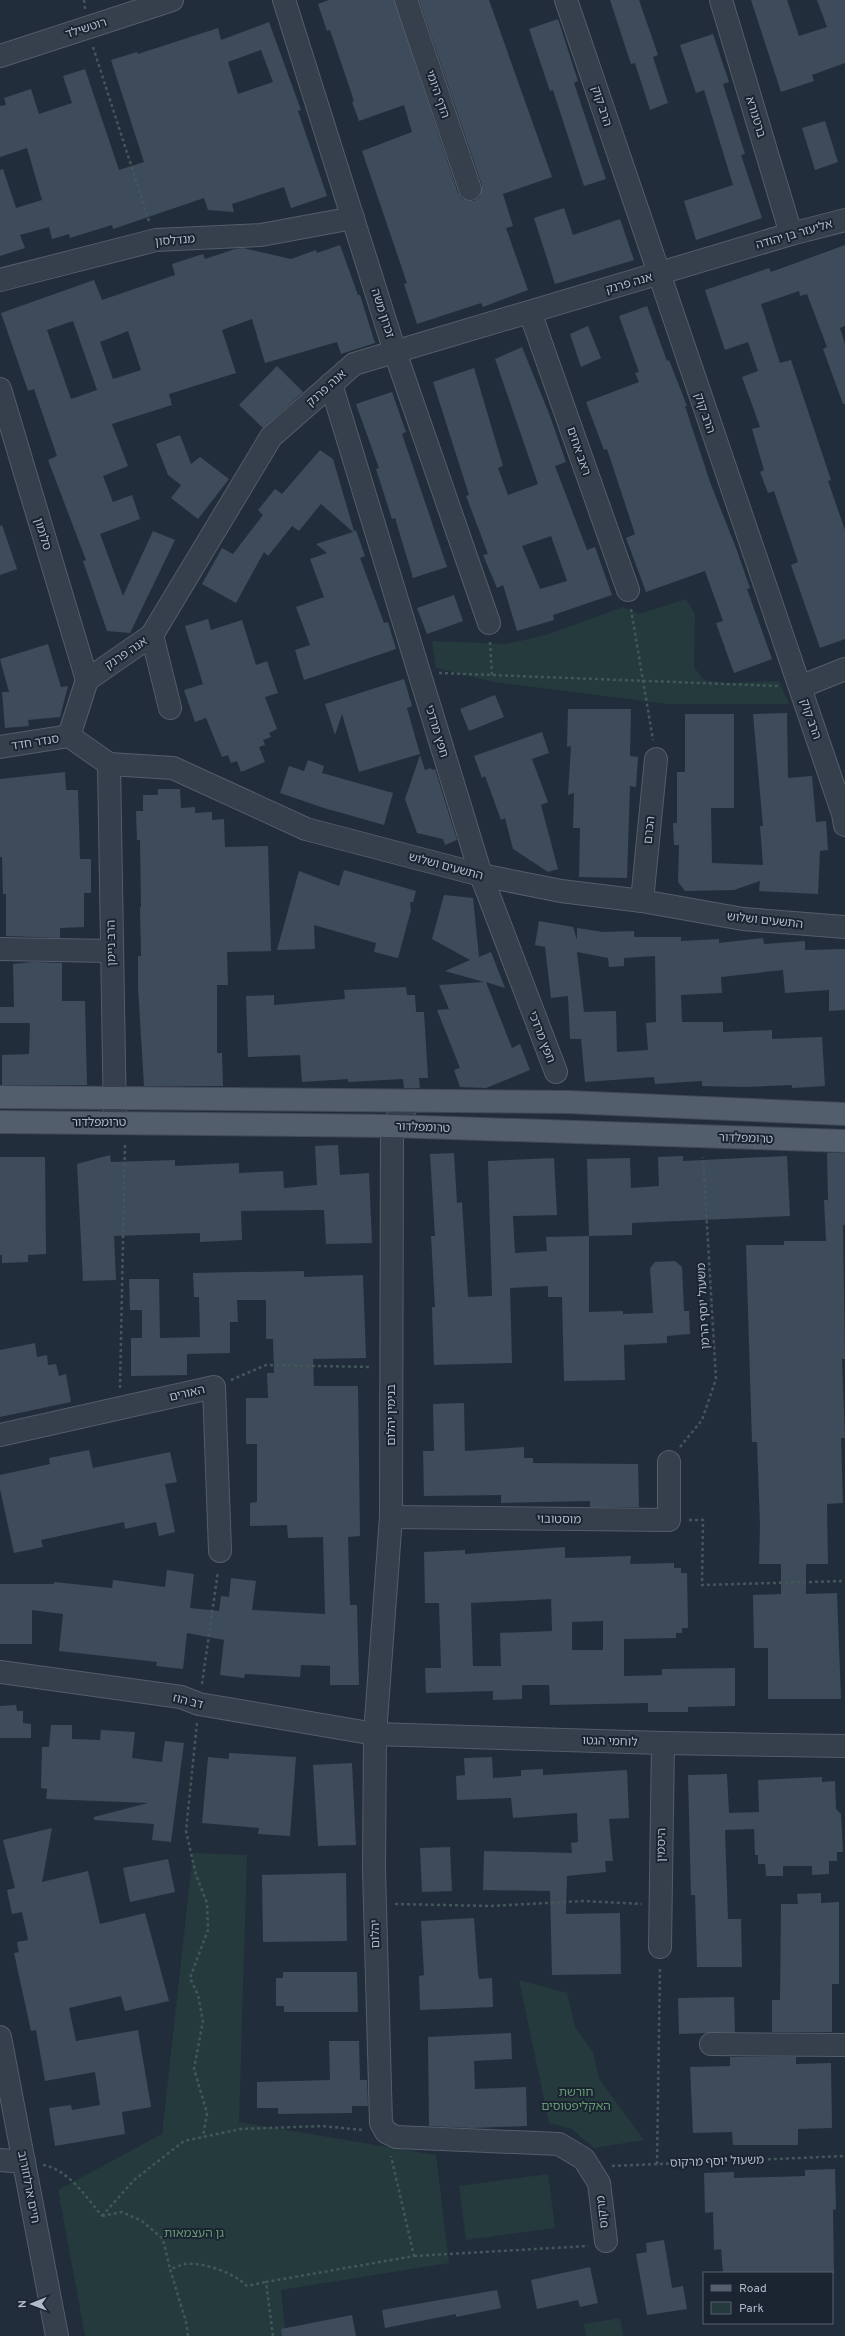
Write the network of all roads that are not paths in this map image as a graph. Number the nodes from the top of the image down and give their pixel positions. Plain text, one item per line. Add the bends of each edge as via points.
1 (172, 0) edge
2 (284, 0) edge
3 (406, 0) edge
4 (566, 0) edge
5 (721, 0) edge
6 (0, 56) edge
7 (470, 189) dead end
8 (353, 218) junction
9 (845, 220) edge
10 (791, 234) junction
11 (743, 249) joint
12 (658, 274) junction
13 (0, 280) edge
14 (530, 312) junction
15 (395, 352) junction
16 (331, 384) junction
17 (0, 389) edge
18 (628, 590) road end
19 (489, 623) road end
20 (152, 636) junction
21 (845, 669) edge
22 (87, 680) junction
23 (800, 687) junction
24 (170, 708) dead end
25 (69, 736) junction
26 (0, 747) edge
27 (656, 759) road end
28 (109, 764) junction
29 (845, 826) edge
30 (481, 875) junction
31 (642, 902) junction
32 (845, 927) edge
33 (0, 949) edge
34 (111, 951) junction
35 (556, 1072) dead end
36 (0, 1097) edge
37 (114, 1098) junction
38 (410, 1101) junction
39 (845, 1114) edge
40 (0, 1122) edge
41 (120, 1122) junction
42 (392, 1126) junction
43 (845, 1142) edge
44 (0, 1435) edge
45 (669, 1462) road end
46 (391, 1517) junction
47 (220, 1551) road end
48 (0, 1672) edge
49 (375, 1734) junction
50 (663, 1743) junction
51 (845, 1746) edge
52 (660, 1947) road end
53 (0, 2037) edge
54 (711, 2044) dead end
55 (845, 2045) edge
56 (0, 2160) edge
57 (24, 2162) junction
58 (594, 2175) joint
59 (606, 2241) road end
60 (57, 2336) edge

1 - 6 street, רוטשילד
2 - 8 street, זכרון משה
3 - 7 street, הדף היומי
4 - 12 street, הרב קוק
5 - 10 street, ברטנורא
8 - 13 street, מנדלסון via 261,235 156,240
8 - 15 street, זכרון משה
9 - 10 street, אליעזר בן יהודה
10 - 11 street, אליעזר בן יהודה
11 - 12 street, אנה פרנק
12 - 14 street, אנה פרנק
12 - 23 street, הרב קוק
14 - 15 street, אנה פרנק
14 - 18 street, ראב אחים
15 - 16 street, אנה פרנק via 354,364
15 - 19 street, זכרון משה
16 - 20 street, אנה פרנק via 271,437
16 - 30 street, חפץ מרדכי
17 - 22 street, סלומון
20 - 22 street, אנה פרנק
20 - 24 street
21 - 23 street
22 - 25 street
23 - 29 street, הרב קוק
25 - 26 street, סנדר חדד
25 - 28 street
27 - 31 street, הכרם
28 - 30 street, התשעים ושלוש via 173,768 306,829
28 - 34 street, הרב ניימן
30 - 31 street, התשעים ושלוש via 561,891
30 - 35 street, חפץ מרדכי
31 - 32 street, התשעים ושלוש via 743,919
33 - 34 street
34 - 37 street, הרב ניימן
36 - 37 main road, טרומפלדור
37 - 38 main road, טרומפלדור
37 - 41 street, הרב ניימן
38 - 39 main road, טרומפלדור via 568,1102
38 - 42 street
40 - 41 main road, טרומפלדור
41 - 42 main road, טרומפלדור
42 - 43 main road, טרומפלדור
42 - 46 street, בנימין יהלום
44 - 47 street, האורים via 214,1387
45 - 46 street, מוסטובוי via 669,1520
46 - 49 street, בנימין יהלום
48 - 49 street, דב הוז via 181,1697 199,1704
49 - 50 street, לוחמי הגטו
49 - 58 street, יהלום via 375,1904 381,2123 386,2132 396,2137 559,2144 584,2159
50 - 51 street, לוחמי הגטו
50 - 52 street, היסמין
53 - 57 street, חיים ארלוזורוב
54 - 55 street
56 - 57 street
57 - 60 street, חיים ארלוזורוב
58 - 59 street, מרקוס

